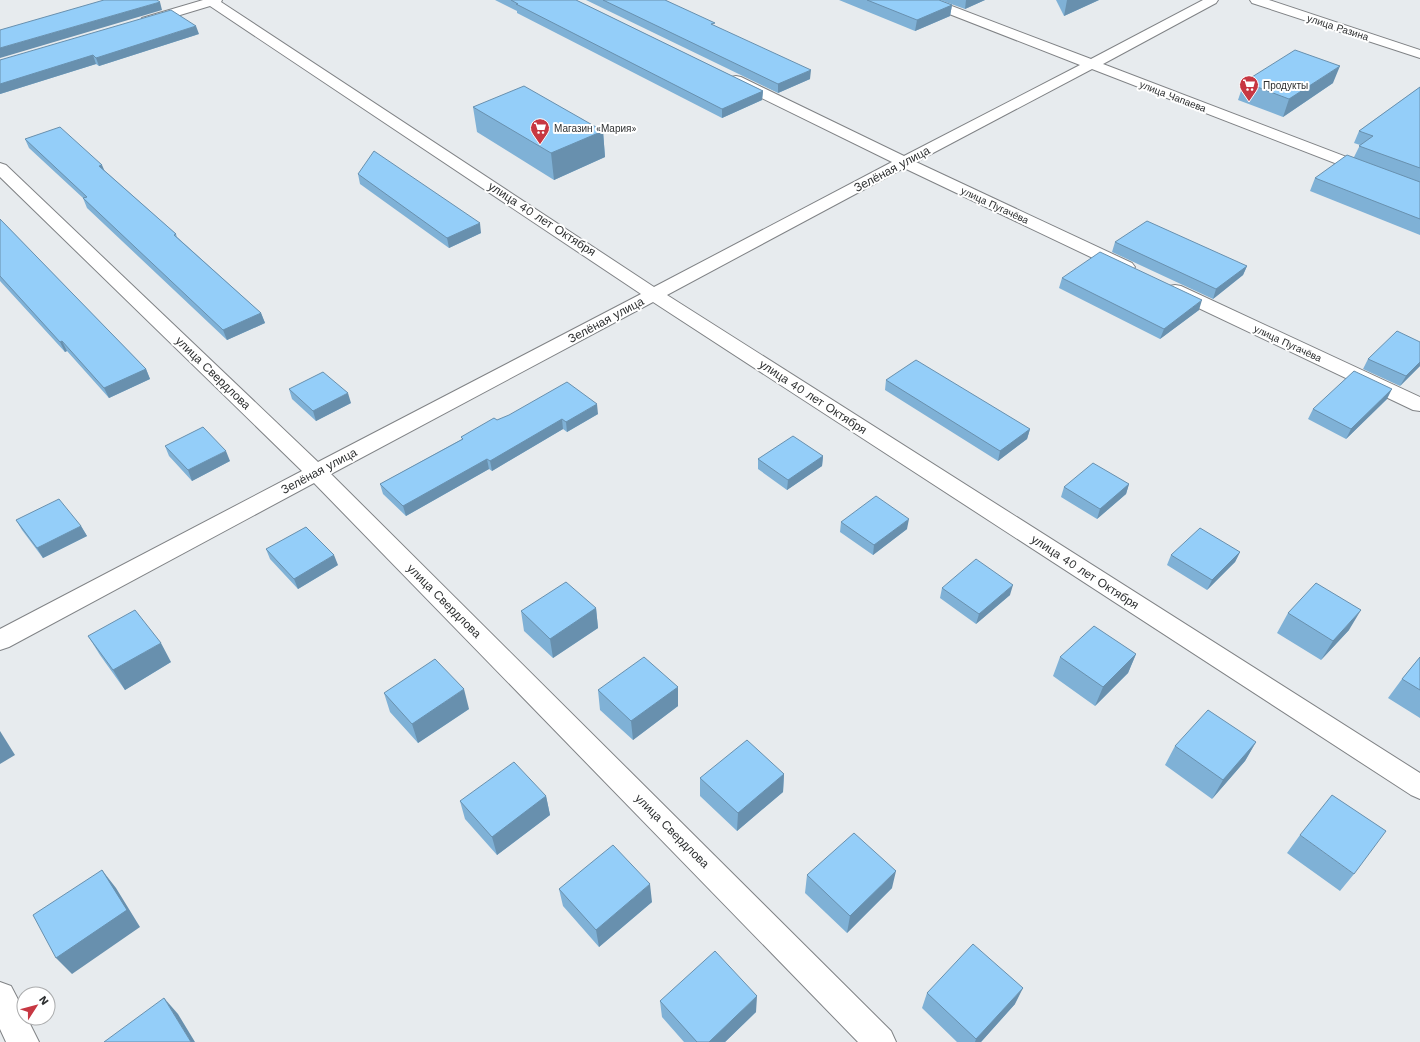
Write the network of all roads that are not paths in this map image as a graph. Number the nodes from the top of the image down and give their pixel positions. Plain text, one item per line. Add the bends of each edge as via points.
1 (212, 0) edge
2 (925, 0) edge
3 (1212, 0) edge
4 (1256, 0) edge
5 (136, 24) edge
6 (1420, 54) edge
7 (1092, 64) junction
8 (721, 72) edge
9 (904, 162) junction
10 (0, 168) edge
11 (1420, 191) edge
12 (1140, 274) edge
13 (1162, 284) edge
14 (654, 294) junction
15 (1420, 405) edge
16 (316, 473) junction
17 (0, 640) edge
18 (1420, 787) edge
19 (0, 997) edge
20 (23, 1042) edge
21 (880, 1042) edge

1 - 5 street
1 - 14 street, улица 40 лет Октября
2 - 7 street, улица Чапаева
3 - 7 street, Зелёная улица
4 - 6 street, улица Разина
7 - 9 street, Зелёная улица
7 - 11 street, улица Чапаева
8 - 9 street, улица Пугачёва
9 - 12 street, улица Пугачёва
9 - 14 street, Зелёная улица
10 - 16 street, улица Свердлова
13 - 15 street, улица Пугачёва
14 - 16 street, Зелёная улица
14 - 18 street, улица 40 лет Октября
16 - 17 street, Зелёная улица
16 - 21 street, улица Свердлова
19 - 20 street

